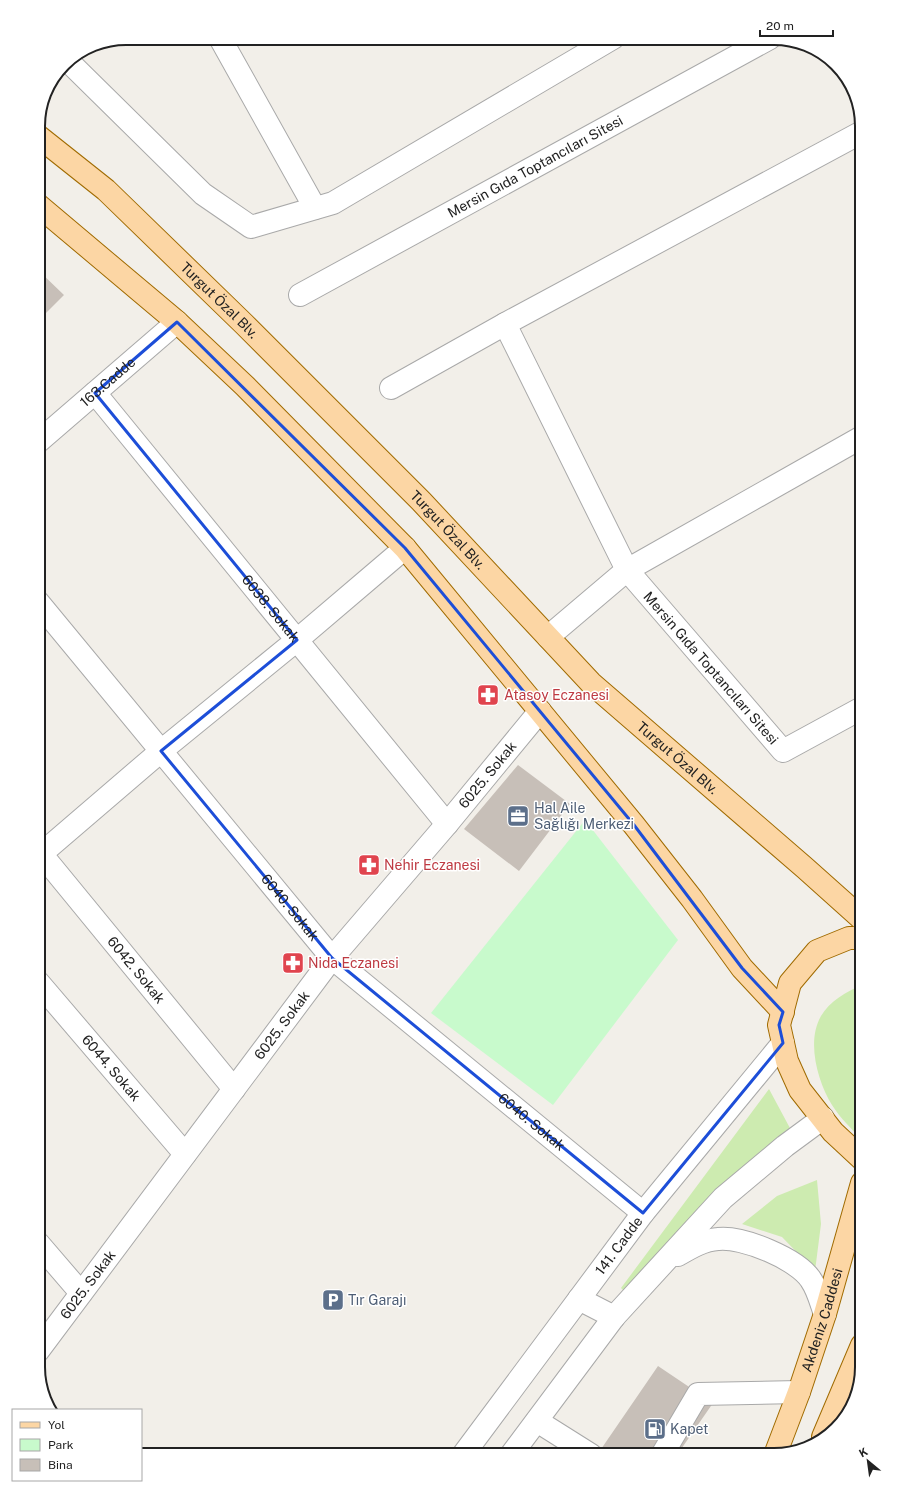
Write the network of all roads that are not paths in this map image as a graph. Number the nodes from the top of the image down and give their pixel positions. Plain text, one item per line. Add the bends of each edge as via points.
1 (224, 45) edge
2 (601, 45) edge
3 (757, 45) edge
4 (73, 65) edge
5 (855, 136) edge
6 (45, 142) edge
7 (315, 208) junction
8 (45, 211) edge
9 (300, 295) dead end
10 (177, 322) junction
11 (505, 324) junction
12 (391, 388) dead end
13 (96, 393) junction
14 (45, 436) edge
15 (855, 442) edge
16 (405, 548) junction
17 (627, 570) junction
18 (45, 610) edge
19 (548, 637) junction
20 (297, 640) junction
21 (540, 711) junction
22 (855, 712) edge
23 (161, 751) junction
24 (447, 824) junction
25 (45, 848) edge
26 (45, 858) edge
27 (855, 913) edge
28 (855, 938) edge
29 (332, 958) junction
30 (45, 990) edge
31 (783, 1012) junction
32 (783, 1043) junction
33 (234, 1089) junction
34 (823, 1118) junction
35 (855, 1152) edge
36 (185, 1154) junction
37 (855, 1208) edge
38 (643, 1214) junction
39 (45, 1251) edge
40 (665, 1263) junction
41 (81, 1293) junction
42 (579, 1299) junction
43 (825, 1314) junction
44 (614, 1317) junction
45 (45, 1342) edge
46 (855, 1362) edge
47 (799, 1392) junction
48 (537, 1421) junction
49 (827, 1428) edge
50 (468, 1448) edge
51 (516, 1448) edge
52 (579, 1448) edge
53 (666, 1448) edge
54 (778, 1448) edge

1 - 7 street
2 - 7 street via 333,203
3 - 9 street, Mersin Gıda Toptancıları Sitesi
4 - 7 street via 203,194 251,227
5 - 11 street
6 - 19 main road, Turgut Özal Blv. via 106,190 249,329 421,502
8 - 10 main road
10 - 13 street, 163.Cadde
10 - 16 main road via 245,386
11 - 12 street
11 - 17 street, Mersin Gıda Toptancıları Sitesi
13 - 14 street, 163.Cadde
13 - 20 street, 6038. Sokak
15 - 17 street
16 - 20 street
16 - 21 main road
17 - 19 street
17 - 22 street, Mersin Gıda Toptancıları Sitesi via 783,751
18 - 23 street, 6040. Sokak
19 - 27 main road, Turgut Özal Blv. via 591,683
20 - 23 street
20 - 24 street, 6038. Sokak
21 - 24 street, 6025. Sokak
21 - 31 main road via 692,898 742,968
23 - 25 street
23 - 29 street, 6040. Sokak
24 - 29 street, 6025. Sokak
26 - 33 street, 6042. Sokak
28 - 31 main road via 817,951 790,983
29 - 33 street, 6025. Sokak
29 - 38 street, 6040. Sokak
30 - 36 street, 6044. Sokak
31 - 32 main road via 779,1025
32 - 34 main road via 787,1060 800,1090
32 - 38 street, 141. Cadde
33 - 36 street, 6025. Sokak
34 - 35 main road via 833,1132
34 - 40 street via 723,1198
36 - 41 street, 6025. Sokak
37 - 43 main road, Akdeniz Caddesi
38 - 42 street, 141. Cadde
39 - 41 street
40 - 43 street via 695,1245 718,1239 749,1243 792,1261 811,1279
40 - 44 street
41 - 45 street, 6025. Sokak
42 - 44 street
42 - 50 street, 141. Cadde
43 - 47 main road, Akdeniz Caddesi
44 - 48 street
46 - 49 main road
47 - 53 street via 698,1394
47 - 54 main road, Akdeniz Caddesi
48 - 51 street
48 - 52 street

